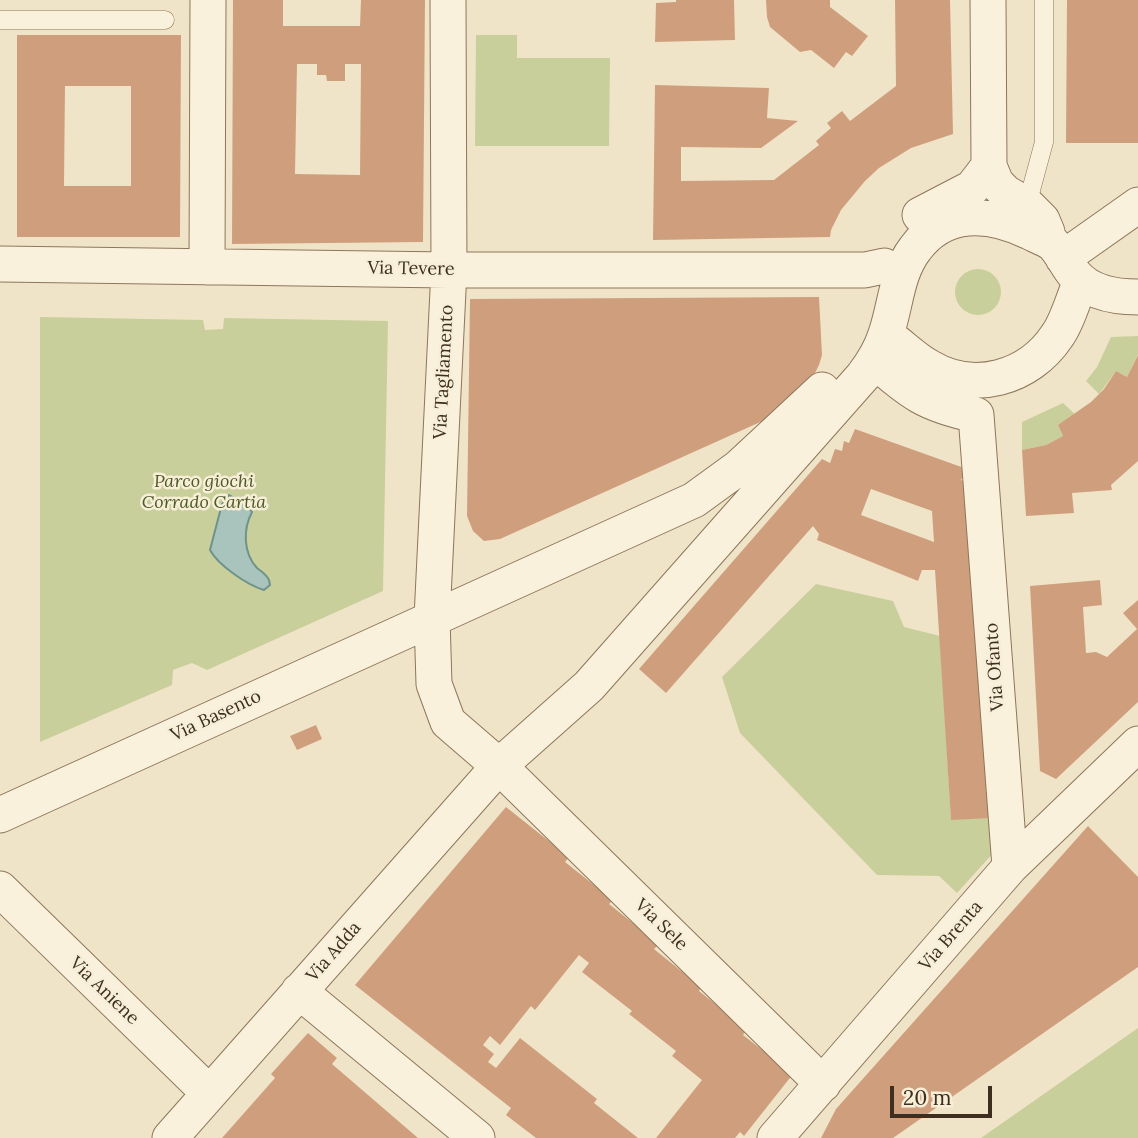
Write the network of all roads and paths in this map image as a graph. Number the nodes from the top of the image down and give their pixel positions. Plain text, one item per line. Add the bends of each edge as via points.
1 (208, 0) edge
2 (448, 0) edge
3 (988, 0) edge
4 (1044, 0) edge
5 (0, 20) edge
6 (165, 20) dead end
7 (989, 149) junction
8 (1027, 205) junction
9 (1133, 209) edge
10 (1065, 261) junction
11 (0, 264) edge
12 (884, 266) junction
13 (207, 267) junction
14 (449, 270) junction
15 (1138, 297) edge
16 (880, 348) junction
17 (710, 489) junction
18 (731, 525) junction
19 (432, 618) junction
20 (1138, 744) edge
21 (499, 766) junction
22 (0, 815) edge
23 (1010, 867) junction
24 (0, 889) edge
25 (299, 991) junction
26 (823, 1084) junction
27 (209, 1093) junction
28 (170, 1138) edge
29 (477, 1138) edge
30 (775, 1138) edge

1 - 13 street
2 - 14 street, Via Tagliamento
3 - 7 street
4 - 8 lane via 1044,142
5 - 6 lane
7 - 8 street via 996,183
7 - 12 street, Via Basento via 972,188 920,215 899,235
8 - 10 street via 1042,220
9 - 10 street
10 - 15 street via 1105,294
10 - 16 street via 1059,334 1041,357 1017,373 967,381
10 - 16 street via 1009,222 988,217 960,218 933,230 904,265
11 - 13 street, Via Tevere
12 - 14 street, Via Tevere via 865,270
12 - 17 street, Via Basento via 869,334 852,359 747,460
13 - 14 street, Via Tevere
14 - 19 street, Via Tagliamento
16 - 18 street, Via Adda
16 - 23 street, Via Ofanto via 912,393 932,404 976,415
17 - 18 street via 727,503
17 - 19 street, Via Basento
18 - 21 street, Via Adda via 589,685
19 - 21 street, Via Tagliamento via 435,684 448,722
19 - 22 street, Via Basento
20 - 23 street, Via Brenta
21 - 25 street, Via Adda
21 - 26 street, Via Sele
23 - 26 street, Via Brenta
24 - 27 street, Via Aniene
25 - 27 street, Via Adda
25 - 29 street
26 - 30 street, Via Brenta
27 - 28 street, Via Adda

